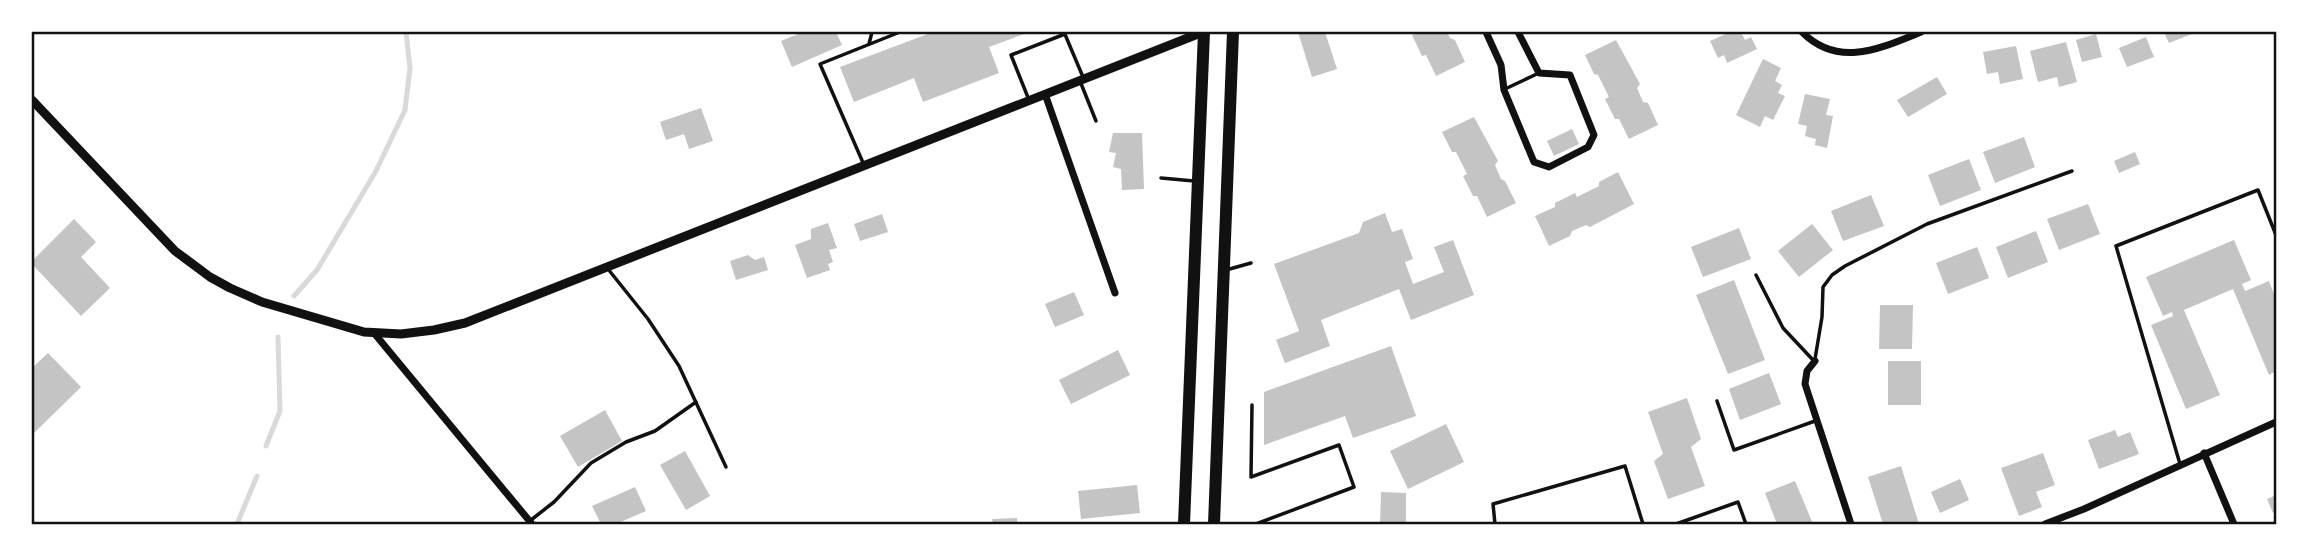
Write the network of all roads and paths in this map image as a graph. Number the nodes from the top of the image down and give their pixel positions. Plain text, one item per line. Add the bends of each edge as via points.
1 (872, 32) edge
2 (900, 32) edge
3 (1203, 32) edge
4 (1233, 32) edge
5 (1486, 32) edge
6 (1518, 32) edge
7 (1802, 32) edge
8 (1921, 32) edge
9 (1065, 33) edge
10 (869, 44) junction
11 (1539, 73) junction
12 (1082, 80) junction
13 (1504, 90) junction
14 (1045, 94) junction
15 (32, 100) edge
16 (1029, 100) junction
17 (1096, 121) dead end
18 (864, 165) junction
19 (2072, 171) dead end
20 (1161, 178) dead end
21 (1198, 181) junction
22 (2277, 235) edge
23 (1251, 262) dead end
24 (607, 267) junction
25 (1224, 271) junction
26 (1756, 275) dead end
27 (1115, 293) dead end
28 (374, 333) junction
29 (1815, 362) junction
30 (1717, 401) dead end
31 (696, 402) junction
32 (1252, 405) dead end
33 (1817, 420) junction
34 (2277, 422) edge
35 (2204, 453) junction
36 (2180, 464) junction
37 (726, 467) dead end
38 (531, 523) edge
39 (1184, 524) edge
40 (1214, 524) edge
41 (1256, 524) edge
42 (1495, 524) edge
43 (1643, 524) edge
44 (1676, 524) edge
45 (1746, 524) edge
46 (1851, 524) edge
47 (2045, 524) edge
48 (2234, 524) edge

1 - 10 lane
2 - 10 lane
3 - 12 street
3 - 21 main road
4 - 25 main road
5 - 13 street via 1502,65
6 - 11 street
7 - 8 street via 1826,47 1858,53
9 - 12 lane
9 - 16 lane via 1011,55
10 - 18 lane via 820,64
11 - 13 lane
11 - 13 street via 1570,75 1594,135 1588,146 1549,167 1534,162
12 - 14 street
12 - 17 lane
14 - 16 street
14 - 27 street
15 - 28 street via 175,250 210,278 262,302
16 - 18 street
18 - 24 street
19 - 29 lane via 1927,224 1832,275 1823,287
20 - 21 lane
21 - 39 main road
22 - 36 lane via 2258,191 2116,246
23 - 25 lane
24 - 28 street via 465,323 401,334
24 - 31 lane via 648,318
25 - 40 main road
26 - 29 lane via 1783,328
28 - 38 street
29 - 33 street via 1807,371 1805,384
30 - 33 lane via 1734,450
31 - 37 lane
31 - 38 lane via 655,431 591,463
32 - 41 lane via 1251,477 1339,445 1354,487
33 - 46 street
34 - 35 street
35 - 36 street
35 - 48 street
36 - 47 street
42 - 43 lane via 1493,504 1625,466
44 - 45 lane via 1738,502

